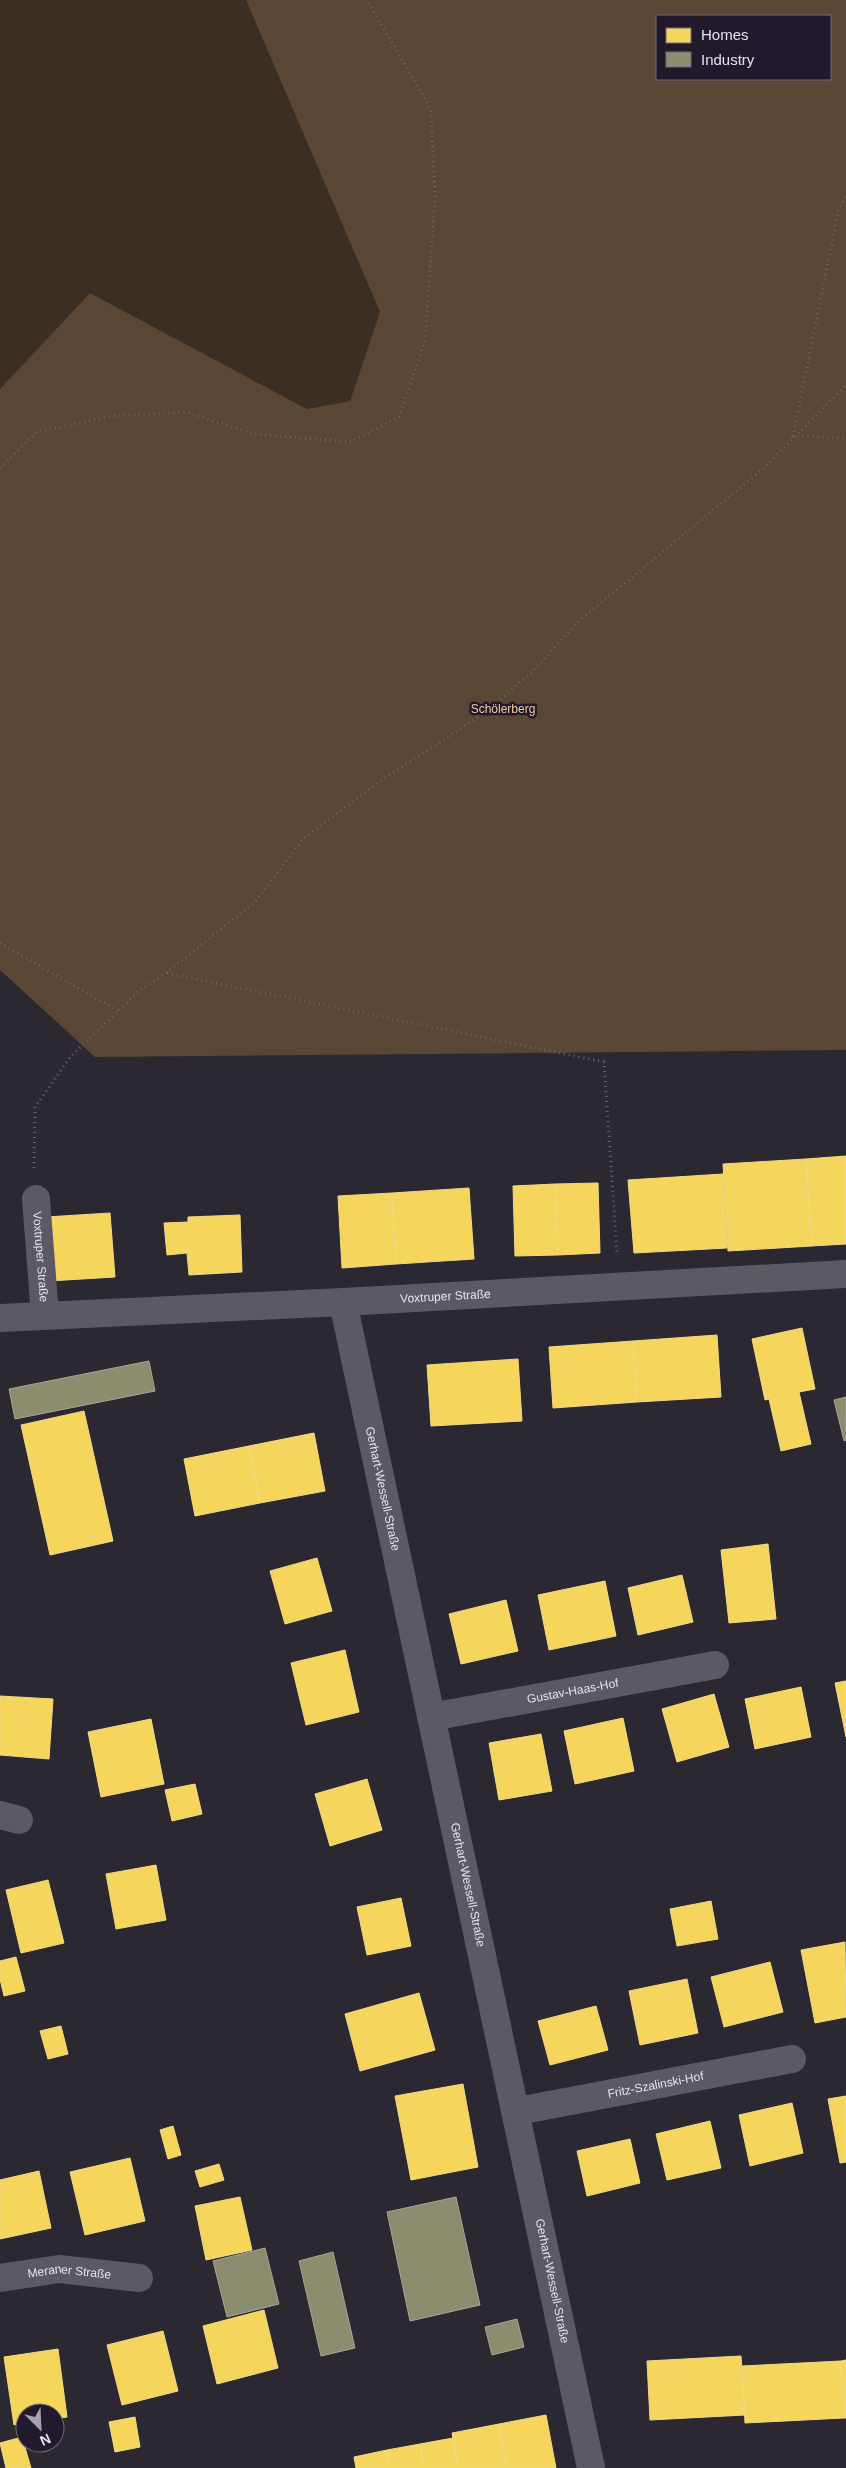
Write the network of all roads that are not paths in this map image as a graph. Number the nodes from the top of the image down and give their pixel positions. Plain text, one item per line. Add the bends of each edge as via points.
1 (36, 1199) road end
2 (846, 1274) edge
3 (343, 1302) junction
4 (45, 1315) junction
5 (0, 1318) edge
6 (715, 1665) dead end
7 (430, 1717) junction
8 (792, 2059) dead end
9 (518, 2111) junction
10 (0, 2278) edge
11 (139, 2278) dead end
12 (591, 2468) edge

1 - 4 street, Voxtruper Straße
2 - 3 street, Voxtruper Straße
3 - 4 street, Voxtruper Straße
3 - 7 street, Gerhart-Wessell-Straße
4 - 5 street, Voxtruper Straße
6 - 7 street, Gustav-Haas-Hof
7 - 9 street, Gerhart-Wessell-Straße
8 - 9 street, Fritz-Szalinski-Hof
9 - 12 street, Gerhart-Wessell-Straße
10 - 11 street, Meraner Straße via 59,2269

